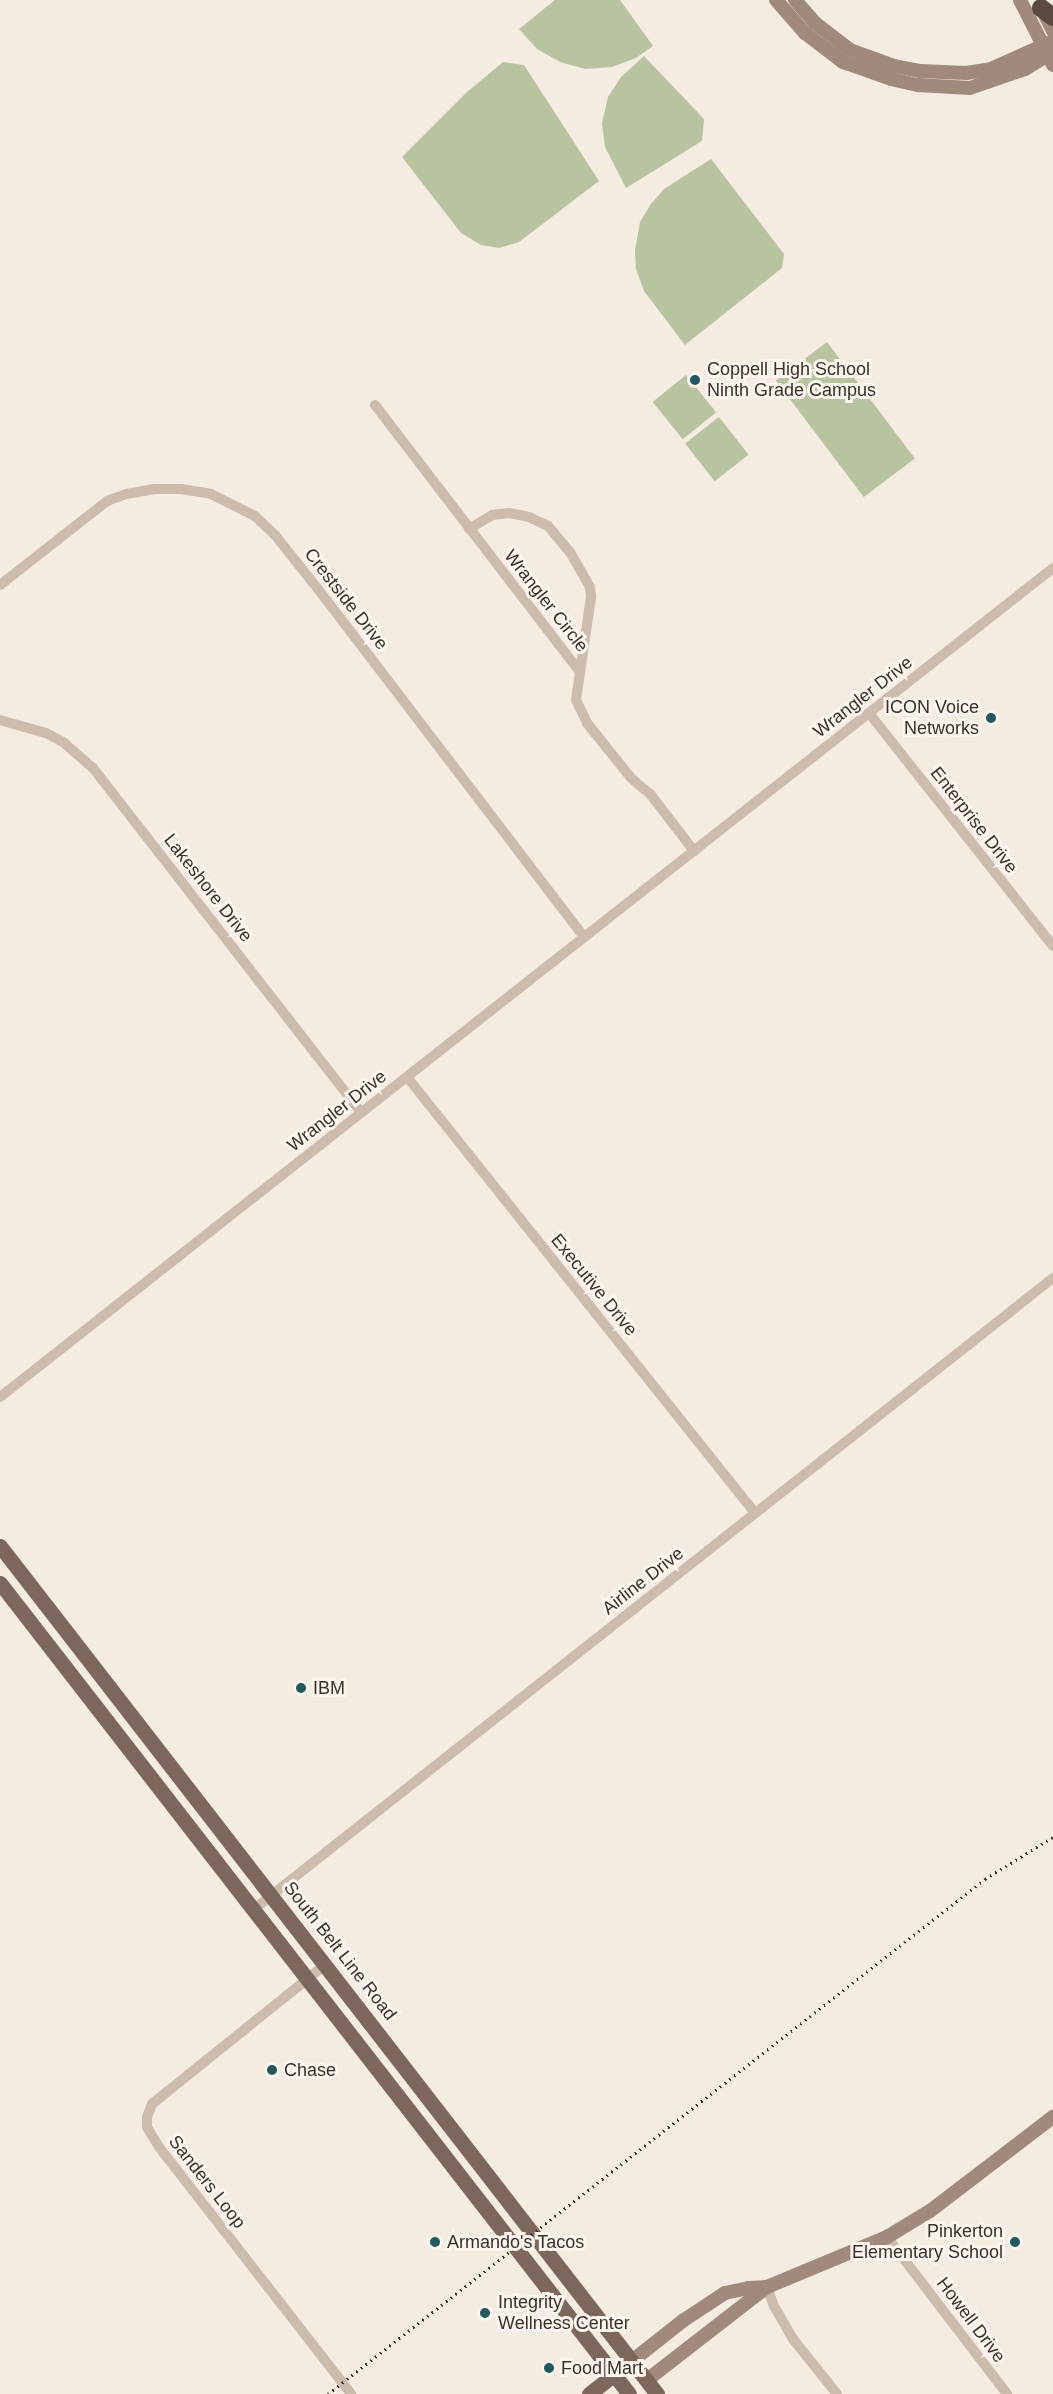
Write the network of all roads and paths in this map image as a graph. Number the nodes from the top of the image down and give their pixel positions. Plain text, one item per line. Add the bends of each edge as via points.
1 (776, 0) edge
2 (795, 0) edge
3 (1020, 0) edge
4 (1044, 8) edge
5 (1053, 31) edge
6 (1050, 52) edge
7 (375, 405) dead end
8 (469, 530) junction
9 (1053, 568) edge
10 (0, 585) edge
11 (579, 671) junction
12 (869, 713) junction
13 (0, 720) edge
14 (694, 851) junction
15 (584, 937) junction
16 (1053, 946) edge
17 (407, 1077) junction
18 (361, 1113) junction
19 (1053, 1278) edge
20 (0, 1397) edge
21 (755, 1513) junction
22 (0, 1546) edge
23 (0, 1583) edge
24 (113, 1691) junction
25 (95, 1704) junction
26 (271, 1895) junction
27 (254, 1909) junction
28 (326, 1964) junction
29 (306, 1979) junction
30 (1053, 2117) edge
31 (513, 2205) junction
32 (491, 2216) junction
33 (887, 2237) junction
34 (767, 2287) junction
35 (632, 2361) junction
36 (614, 2375) junction
37 (647, 2380) junction
38 (351, 2394) edge
39 (589, 2394) edge
40 (629, 2394) edge
41 (657, 2394) edge
42 (837, 2394) edge
43 (1007, 2394) edge

1 - 6 street via 824,49 843,62 918,85 970,88 1025,69
2 - 6 street via 815,23 850,50 903,68 966,74
3 - 6 street
4 - 5 street
7 - 8 street, Wrangler Circle
8 - 11 street, Wrangler Circle
8 - 11 street, Wrangler Circle via 492,515 529,517 548,526 570,552 590,587
9 - 12 street, Wrangler Drive
10 - 15 street, Crestside Drive via 110,500 126,494 164,489 211,494 255,516 318,589
11 - 14 street via 576,700 587,723
12 - 14 street, Wrangler Drive
12 - 16 street, Enterprise Drive
13 - 18 street, Lakeshore Drive via 46,733 93,768
14 - 15 street, Wrangler Drive
15 - 17 street, Wrangler Drive
17 - 18 street, Wrangler Drive
17 - 21 street, Executive Drive
18 - 20 street, Wrangler Drive
19 - 21 street, Airline Drive
21 - 26 street, Airline Drive
22 - 24 main road, South Belt Line Road
23 - 25 main road
24 - 25 main road
24 - 26 main road, South Belt Line Road
25 - 27 main road
26 - 27 street, Airline Drive
26 - 28 main road, South Belt Line Road
27 - 29 main road
28 - 29 street, Sanders Loop
28 - 31 main road, South Belt Line Road
29 - 32 main road
29 - 38 street, Sanders Loop via 152,2104 147,2127 159,2148
30 - 33 street via 930,2211
31 - 32 main road
31 - 35 main road, South Belt Line Road
32 - 36 main road
33 - 34 street
33 - 43 street, Howell Drive
34 - 35 street via 725,2293
34 - 37 street
34 - 42 street via 794,2339
35 - 36 main road
35 - 37 main road, South Belt Line Road
36 - 39 main road
36 - 40 main road
37 - 40 main road
37 - 41 main road, South Belt Line Road

